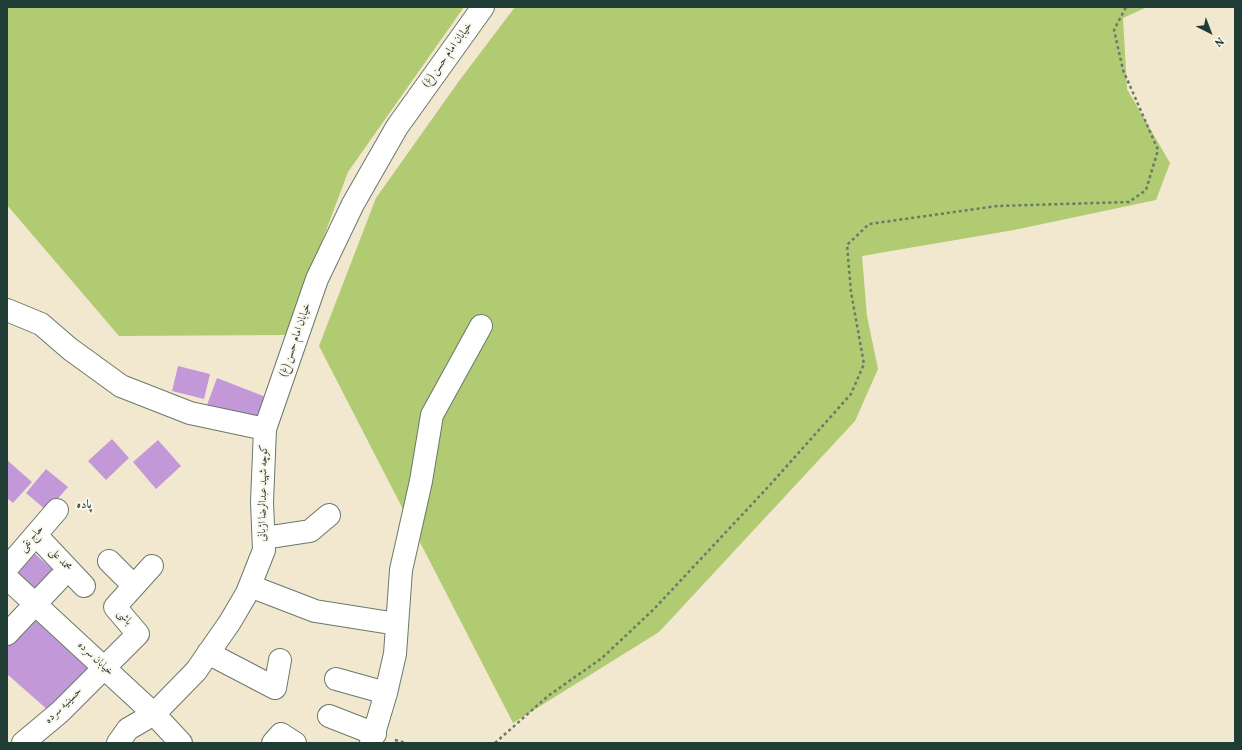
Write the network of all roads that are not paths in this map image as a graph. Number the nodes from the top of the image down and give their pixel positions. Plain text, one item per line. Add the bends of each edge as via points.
1 (483, 7) edge
2 (7, 310) edge
3 (481, 326) dead end
4 (265, 429) junction
5 (57, 510) dead end
6 (329, 515) dead end
7 (36, 535) junction
8 (264, 538) junction
9 (109, 561) dead end
10 (152, 566) dead end
11 (7, 568) edge
12 (7, 578) edge
13 (59, 579) dead end
14 (84, 586) dead end
15 (134, 586) junction
16 (250, 586) junction
17 (35, 604) junction
18 (397, 624) junction
19 (7, 634) edge
20 (208, 653) junction
21 (280, 660) dead end
22 (103, 667) junction
23 (336, 679) dead end
24 (386, 693) junction
25 (154, 714) junction
26 (329, 716) dead end
27 (373, 739) edge
28 (23, 743) edge
29 (118, 743) edge
30 (181, 743) edge
31 (273, 743) edge
32 (295, 743) edge

1 - 4 street, خیابان امام حسن (غ) via 397,127 353,204 317,279
2 - 4 street via 41,324 121,386 190,414
3 - 18 street via 432,415 421,481 401,570
4 - 8 street, کوچه شهید عبدالرضا اژبانی via 262,502
5 - 7 street, حاج نقی
6 - 8 street via 310,531
7 - 11 street, حاج نقی
7 - 14 street, محمد علی
8 - 16 street, کوچه شهید عبدالرضا اژبانی via 264,550
9 - 15 street
10 - 15 street, باشی
12 - 17 street, خیابان سرده
13 - 17 street
15 - 22 street, باشی via 115,607 138,634
16 - 18 street via 315,611
16 - 20 street, کوچه شهید عبدالرضا اژبانی via 230,622
17 - 19 street
17 - 22 street, خیابان سرده
18 - 24 street via 395,654
20 - 21 street via 275,688
20 - 25 street, کوچه شهید عبدالرضا اژبانی via 196,671
22 - 25 street, خیابان سرده
22 - 28 street, حسینیه سرده via 60,712
23 - 24 street
24 - 27 street
25 - 29 street, کوچه شهید عبدالرضا اژبانی via 128,729
25 - 30 street, خیابان سرده
26 - 27 street
31 - 32 street via 281,734

